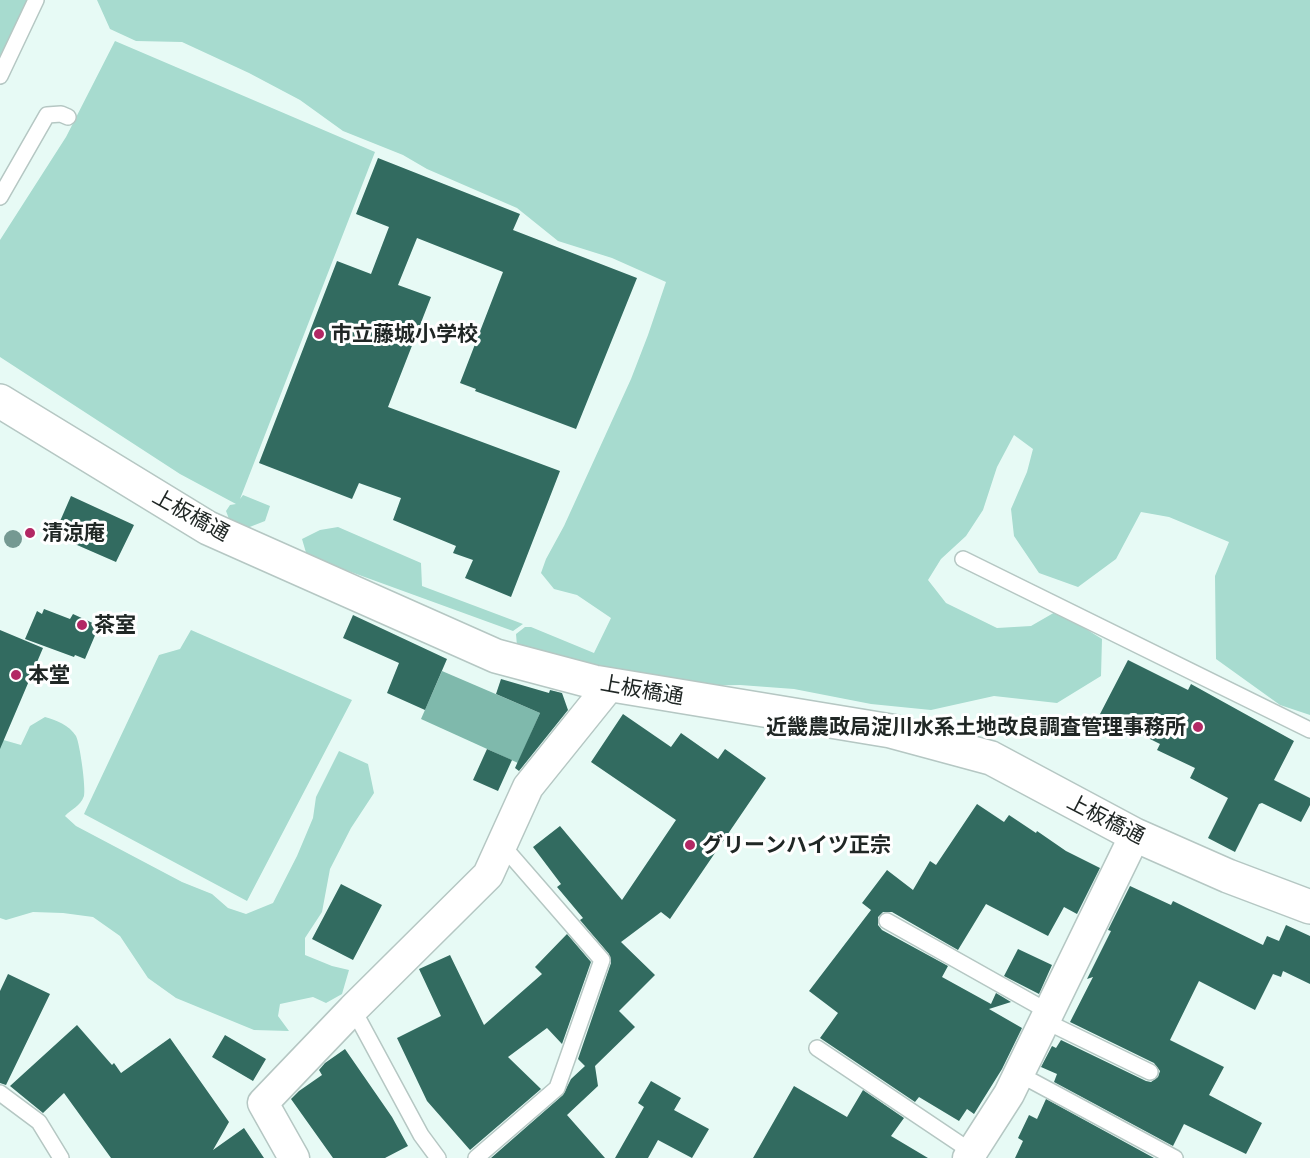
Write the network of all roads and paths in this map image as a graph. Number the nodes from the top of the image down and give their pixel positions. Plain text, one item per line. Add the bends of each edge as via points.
1 (36, 0) edge
2 (0, 76) edge
3 (68, 117) dead end
4 (0, 197) edge
5 (0, 402) edge
6 (963, 559) dead end
7 (610, 685) junction
8 (1310, 730) edge
9 (1135, 835) junction
10 (502, 845) junction
11 (1310, 907) edge
12 (887, 921) dead end
13 (353, 1009) junction
14 (1047, 1017) junction
15 (817, 1048) dead end
16 (1150, 1072) dead end
17 (1019, 1074) junction
18 (0, 1093) edge
19 (970, 1155) edge
20 (61, 1158) edge
21 (294, 1158) edge
22 (438, 1158) edge
23 (476, 1158) edge
24 (1175, 1158) edge

1 - 2 lane
3 - 4 lane via 47,115
5 - 7 street, 上板橋通 via 208,528 496,656
6 - 8 lane
7 - 9 street, 上板橋通 via 891,730 991,758
7 - 10 street via 528,787
9 - 11 street, 上板橋通
9 - 14 street
10 - 13 street via 488,875
10 - 23 lane via 602,960 557,1088
12 - 14 lane
13 - 21 street via 263,1103
13 - 22 lane via 421,1135
14 - 16 lane
14 - 17 street
15 - 19 lane
17 - 19 street
17 - 24 lane
18 - 20 lane via 39,1122

